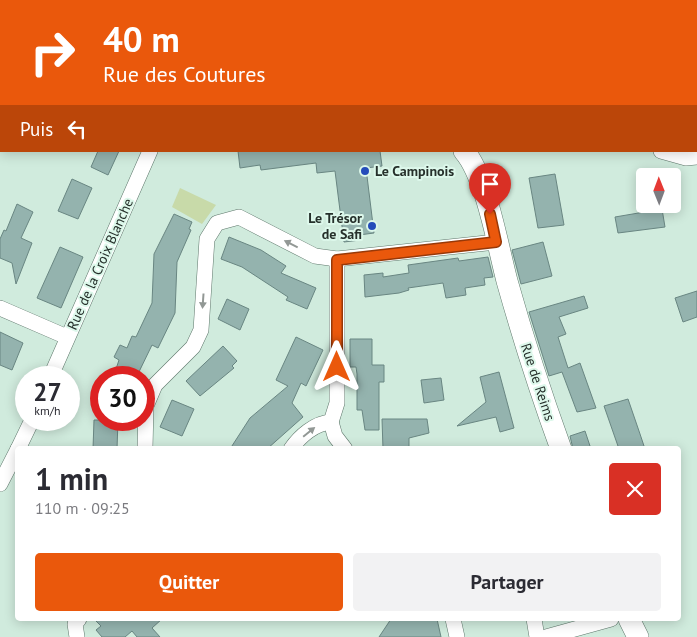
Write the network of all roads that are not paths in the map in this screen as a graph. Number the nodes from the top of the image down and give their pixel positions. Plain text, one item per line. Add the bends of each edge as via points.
1 (150, 152) edge
2 (465, 152) edge
3 (665, 152) edge
4 (697, 157) edge
5 (496, 242) junction
6 (337, 260) junction
7 (0, 308) edge
8 (67, 336) junction
9 (55, 366) edge
10 (331, 422) junction
11 (27, 431) edge
12 (19, 446) edge
13 (145, 446) edge
14 (294, 446) edge
15 (342, 446) edge
16 (560, 446) edge
17 (15, 455) edge
18 (0, 484) edge
19 (77, 621) edge
20 (453, 621) edge
21 (534, 621) edge
22 (604, 621) edge
23 (630, 621) edge
24 (78, 637) edge
25 (457, 637) edge
26 (538, 637) edge
27 (546, 637) edge
28 (638, 637) edge

1 - 8 street, Rue de la Croix Blanche
2 - 5 street, Rue de Reims via 472,159 482,183
3 - 4 street via 686,158
5 - 6 street
5 - 16 street, Rue de Reims
6 - 10 street via 336,403
6 -> 13 street via 315,256 239,217 216,223 207,240 201,330 193,347 155,385 146,406
7 - 8 street
8 - 9 street, Rue de la Croix Blanche
14 -> 10 street via 311,429 323,422
10 - 15 street
11 - 12 street
17 - 18 street
19 - 24 street via 75,624
20 - 25 street
21 - 26 street
22 - 27 street
23 - 28 street

